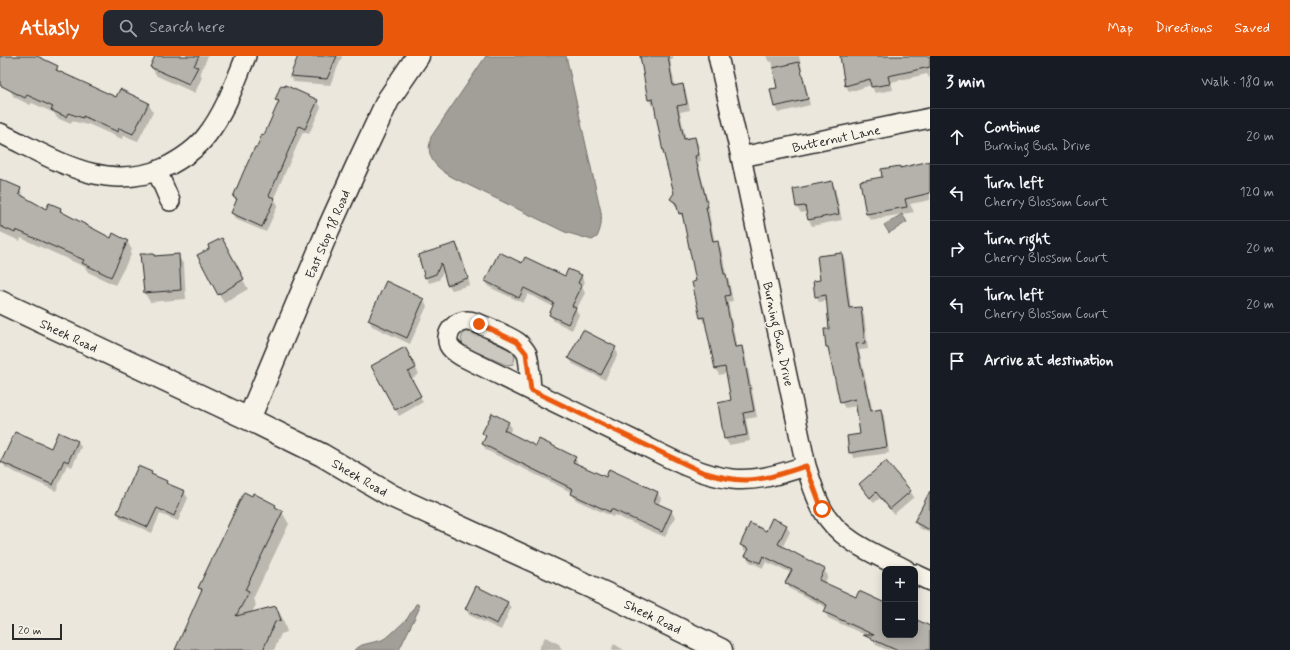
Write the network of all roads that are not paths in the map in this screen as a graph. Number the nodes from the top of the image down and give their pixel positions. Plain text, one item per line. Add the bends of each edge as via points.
1 (246, 56) edge
2 (418, 56) edge
3 (718, 56) edge
4 (930, 118) edge
5 (0, 133) edge
6 (741, 157) junction
7 (157, 171) junction
8 (170, 201) dead end
9 (0, 302) edge
10 (531, 390) dead end
11 (249, 419) junction
12 (806, 466) junction
13 (899, 566) edge
14 (918, 575) edge
15 (930, 581) edge
16 (721, 650) edge

1 - 7 street via 218,120 207,136 186,156
2 - 11 street, East Stop 18 Road via 388,100 357,166
3 - 6 street, Burning Bush Drive
4 - 6 street, Butternut Lane
5 - 7 street via 69,166 97,175 128,177
6 - 12 street, Burning Bush Drive
7 - 8 street
9 - 11 street, Sheek Road
10 - 12 street via 702,472 745,480 769,477
11 - 16 street, Sheek Road via 322,455 392,496 615,598
12 - 13 street, Burning Bush Drive via 822,509 831,523 858,546
14 - 15 street

